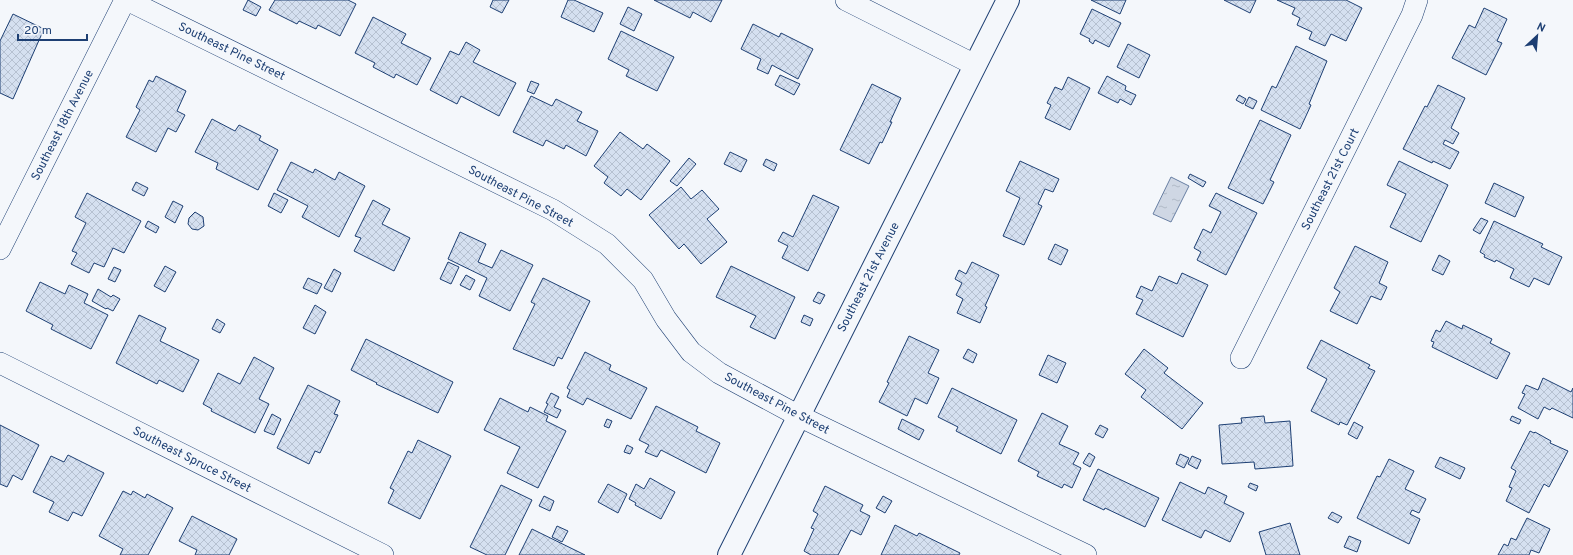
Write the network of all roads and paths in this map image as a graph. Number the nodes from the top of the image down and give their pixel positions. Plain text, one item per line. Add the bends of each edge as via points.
1 (126, 0) edge
2 (846, 0) edge
3 (1008, 0) edge
4 (1417, 0) edge
5 (975, 65) junction
6 (0, 249) edge
7 (1241, 358) dead end
8 (0, 363) edge
9 (799, 416) junction
10 (383, 555) edge
11 (730, 555) edge
12 (1086, 555) edge

1 - 6 street, Southeast 18th Avenue
1 - 9 street, Southeast Pine Street via 553,210 607,244 643,280 666,319 691,352 719,373
2 - 5 street
3 - 5 street, Southeast 21st Avenue
4 - 7 street, Southeast 21st Court via 1412,15
5 - 9 street, Southeast 21st Avenue
8 - 10 street, Southeast Spruce Street
9 - 11 street, Southeast 21st Avenue
9 - 12 street, Southeast Pine Street

